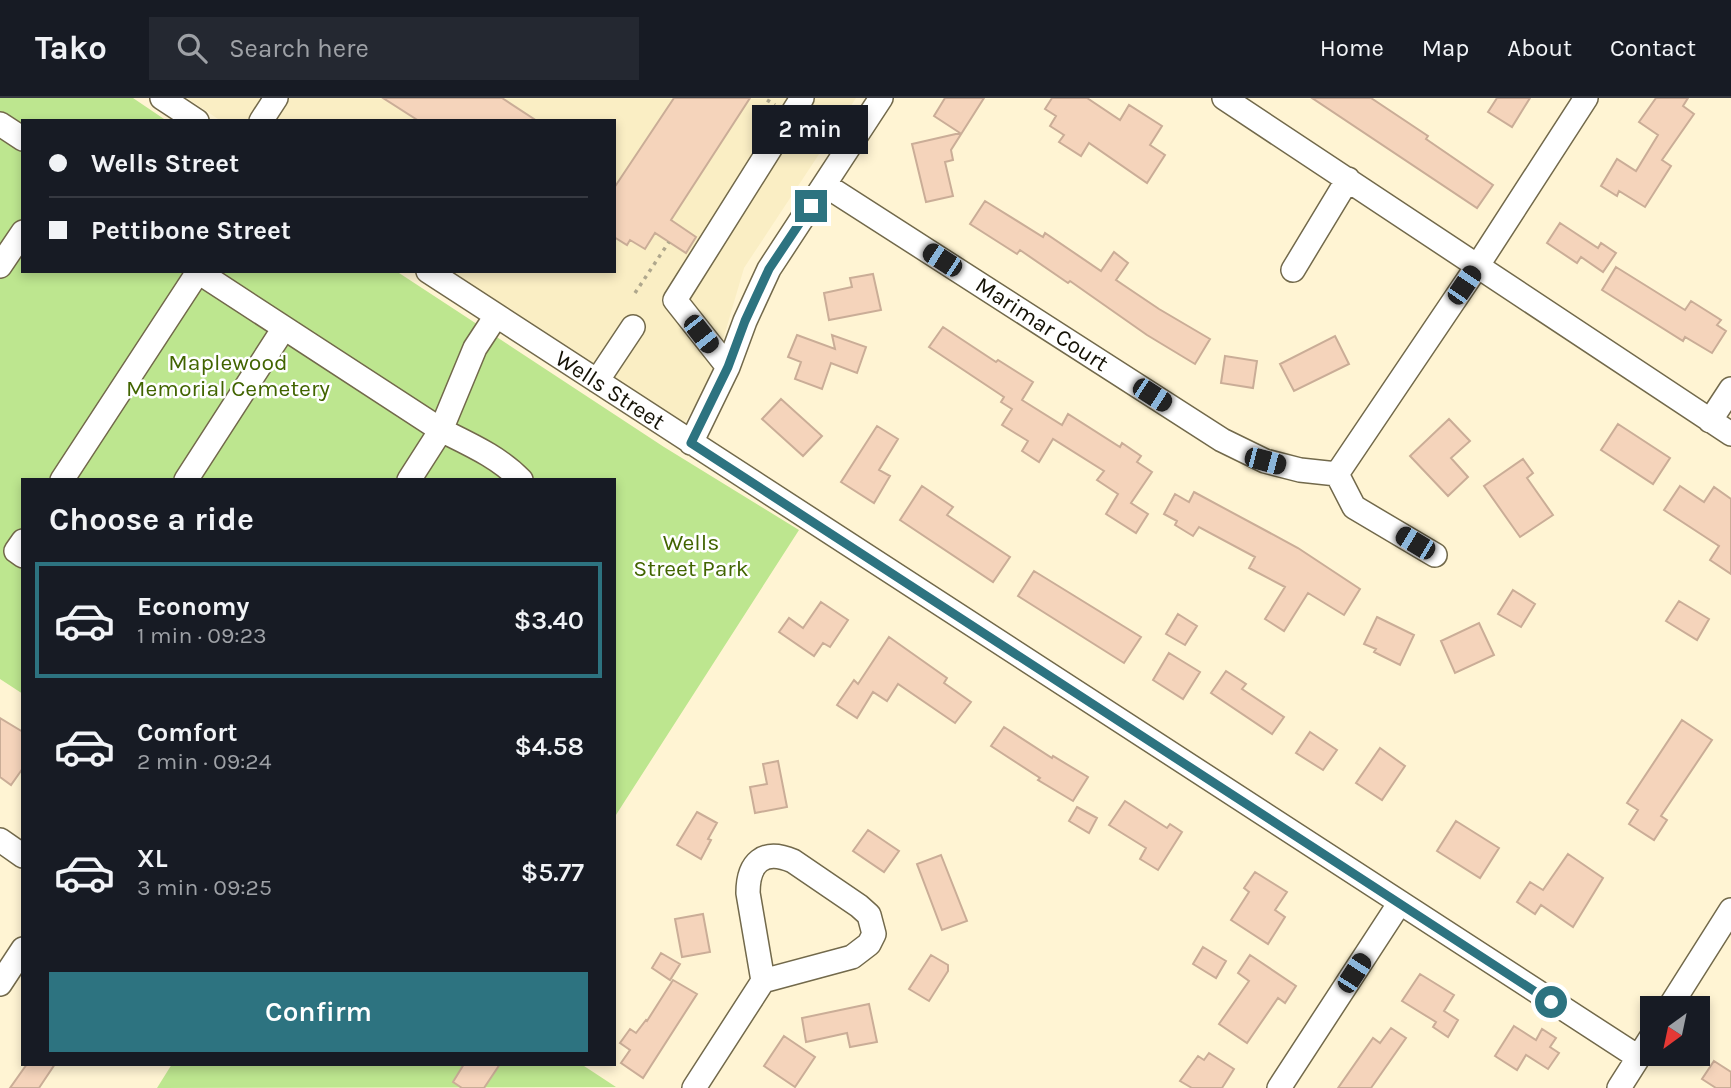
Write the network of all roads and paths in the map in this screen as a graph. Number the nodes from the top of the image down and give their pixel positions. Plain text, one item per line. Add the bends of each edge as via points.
1 (162, 98) edge
2 (276, 98) edge
3 (802, 98) edge
4 (881, 98) edge
5 (1224, 98) edge
6 (1586, 98) edge
7 (194, 119) edge
8 (262, 119) edge
9 (0, 124) edge
10 (21, 138) edge
11 (1348, 179) junction
12 (825, 185) junction
13 (21, 235) edge
14 (669, 242) dead end
15 (1478, 265) junction
16 (0, 266) edge
17 (1293, 270) dead end
18 (196, 273) edge
19 (200, 273) edge
20 (431, 273) edge
21 (635, 293) dead end
22 (496, 316) junction
23 (633, 327) dead end
24 (284, 328) junction
25 (728, 367) junction
26 (597, 381) junction
27 (1731, 389) edge
28 (1710, 421) junction
29 (441, 430) junction
30 (1731, 434) edge
31 (691, 443) junction
32 (1337, 474) junction
33 (63, 478) edge
34 (187, 478) edge
35 (410, 478) edge
36 (519, 478) edge
37 (1435, 555) dead end
38 (0, 841) edge
39 (21, 855) edge
40 (1399, 904) junction
41 (1731, 910) edge
42 (21, 952) edge
43 (763, 981) junction
44 (0, 984) edge
45 (1677, 996) edge
46 (1640, 1054) edge
47 (1638, 1057) junction
48 (694, 1088) edge
49 (1279, 1088) edge
50 (1619, 1088) edge

1 - 7 street
2 - 8 street
3 - 25 street via 675,300
4 - 12 street
5 - 11 street
6 - 15 street
9 - 10 street
11 - 15 street
11 - 17 street
12 - 25 street via 769,269
12 - 32 street, Marimar Court via 1222,440 1265,461
13 - 16 street
14 - 21 path
15 - 28 street
15 - 32 street
18 - 33 street
19 - 24 street
20 - 22 street, Wells Street
22 - 26 street, Wells Street
22 - 29 street via 475,348
23 - 26 street
24 - 29 street
24 - 34 street
25 - 31 street
26 - 31 street, Wells Street
27 - 28 street
28 - 30 street
29 - 35 street
29 - 36 street via 480,449
31 - 40 street, Wells Street
32 - 37 street via 1354,506
38 - 39 street
40 - 47 street, Wells Street
40 - 49 street
41 - 45 street
42 - 44 street
43 - 43 street via 852,957 874,934 869,915 859,906 781,856 758,861 748,879
43 - 48 street
46 - 47 street
47 - 50 street

